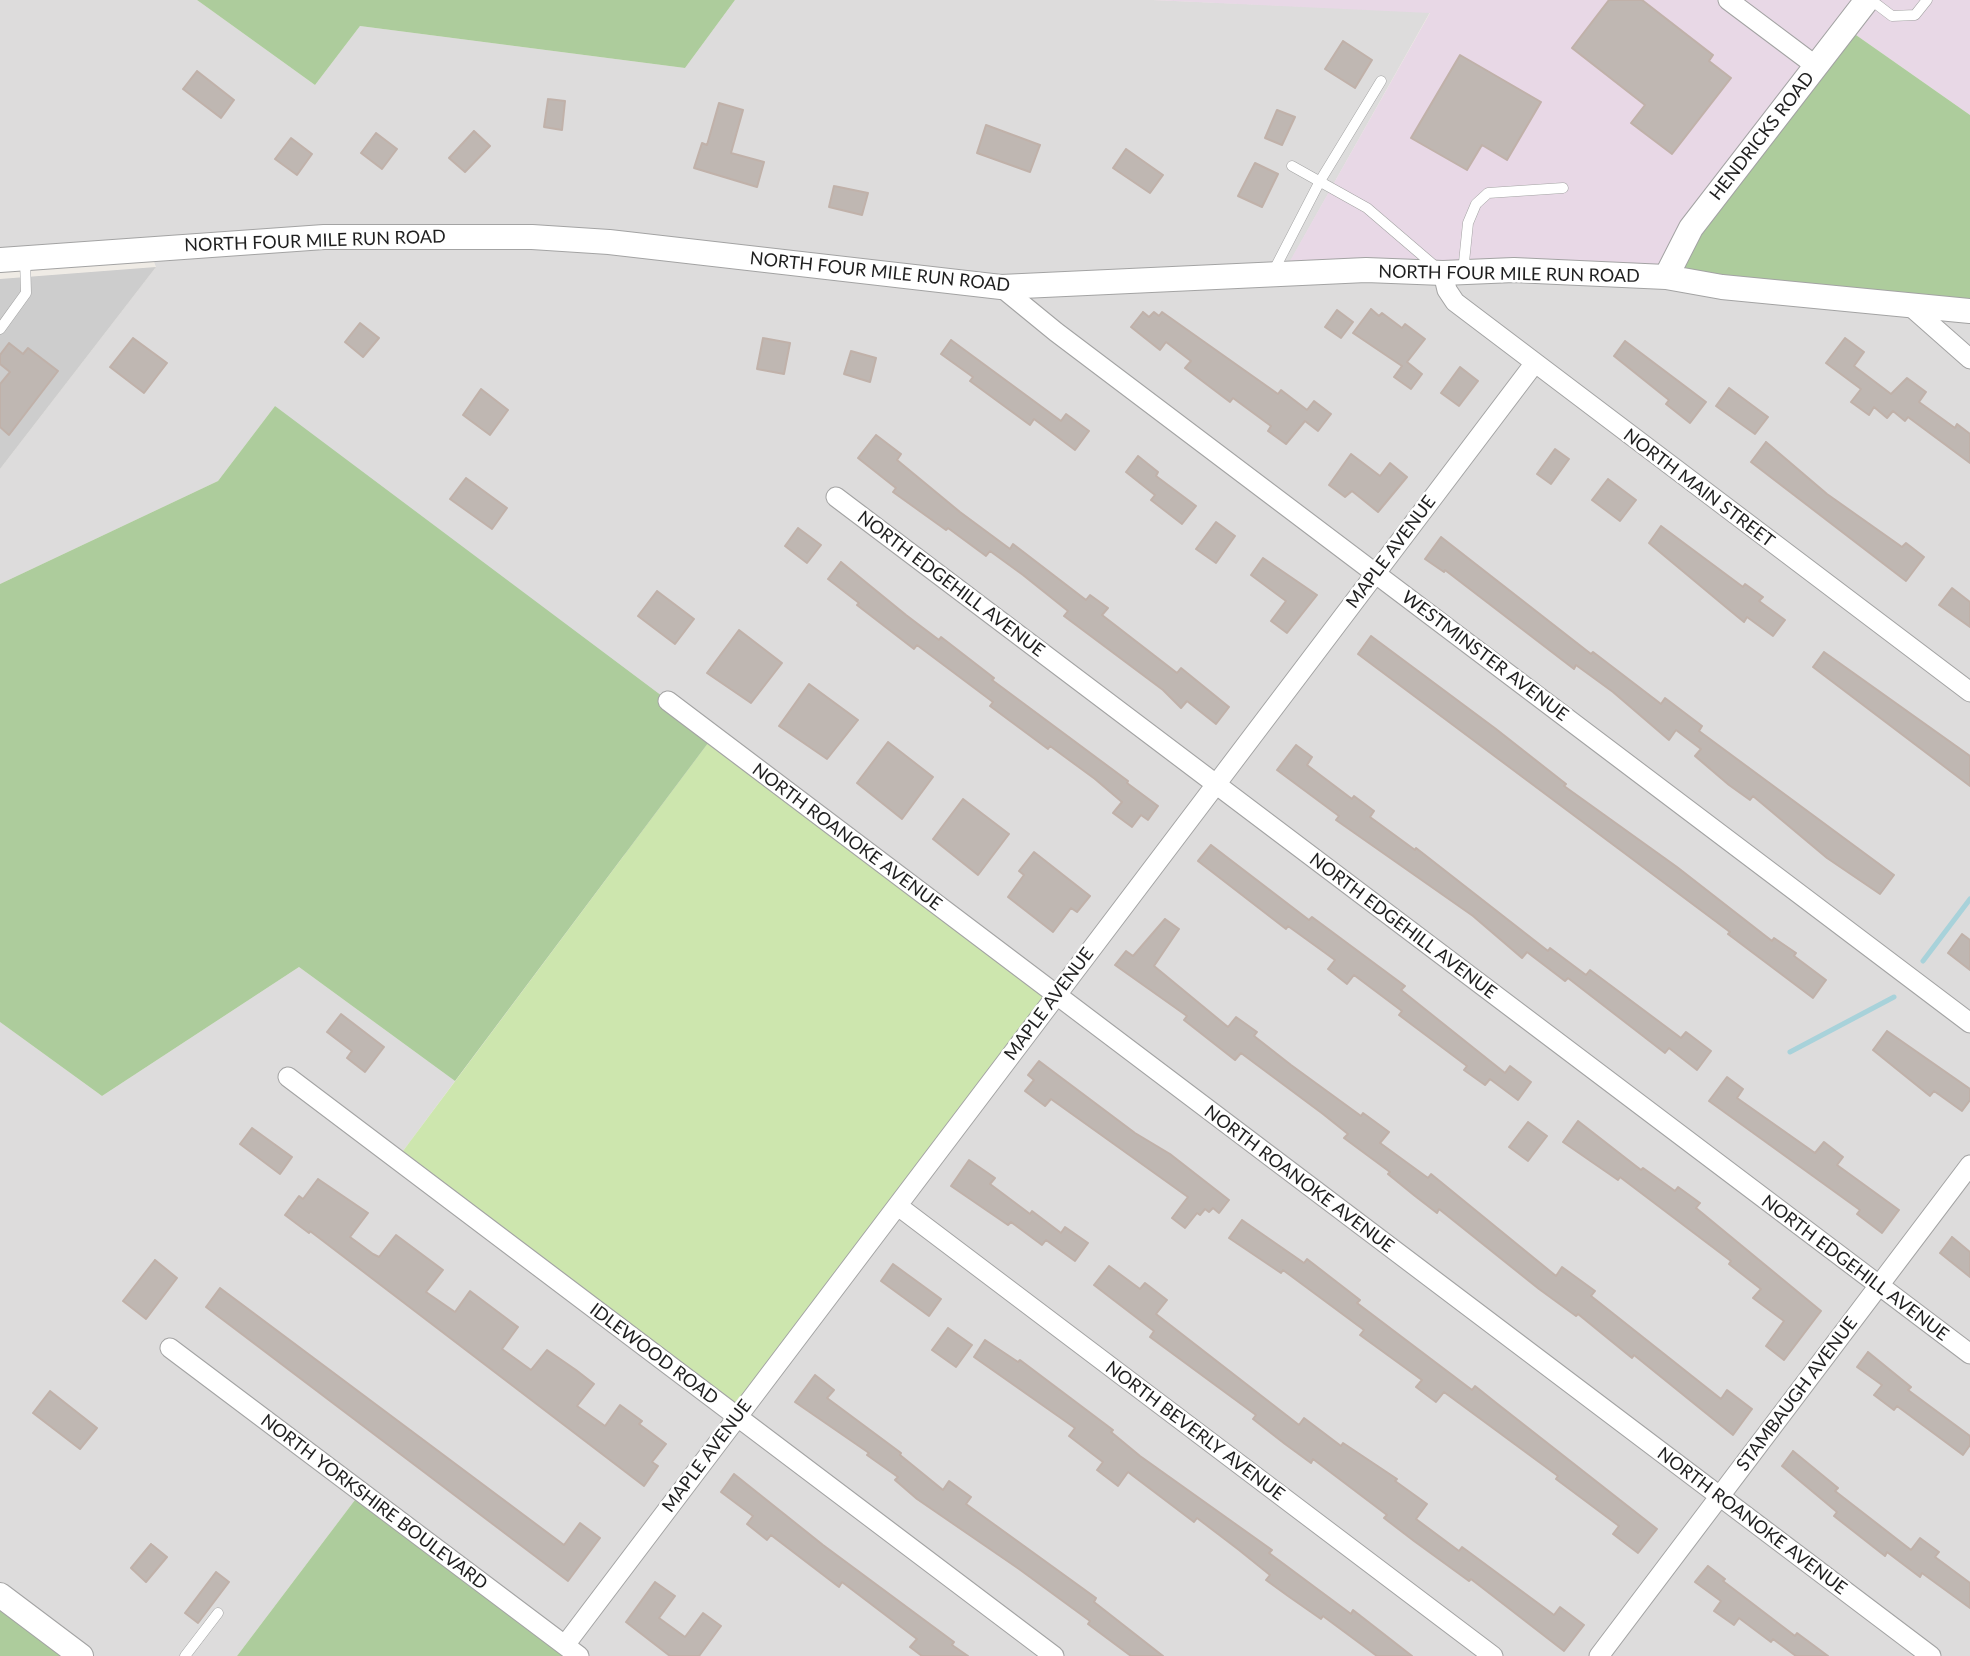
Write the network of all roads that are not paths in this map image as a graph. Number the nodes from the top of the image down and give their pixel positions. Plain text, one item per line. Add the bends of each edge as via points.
1 (1728, 0) edge
2 (1869, 0) edge
3 (1927, 0) edge
4 (1816, 66) junction
5 (1381, 81) dead end
6 (1292, 166) dead end
7 (1320, 181) junction
8 (1563, 188) dead end
9 (12, 259) edge
10 (1453, 273) junction
11 (1271, 275) junction
12 (1666, 277) junction
13 (1001, 287) junction
14 (1910, 306) junction
15 (1970, 311) edge
16 (0, 329) edge
17 (1970, 359) edge
18 (1534, 363) junction
19 (836, 497) dead end
20 (1375, 573) junction
21 (1970, 692) edge
22 (668, 701) dead end
23 (1216, 784) junction
24 (1056, 995) junction
25 (1970, 1023) edge
26 (288, 1077) dead end
27 (1970, 1165) edge
28 (898, 1206) junction
29 (1879, 1286) junction
30 (170, 1348) dead end
31 (1970, 1354) edge
32 (737, 1416) junction
33 (1720, 1496) junction
34 (0, 1595) edge
35 (218, 1613) dead end
36 (572, 1651) edge
37 (81, 1656) edge
38 (186, 1656) edge
39 (1054, 1656) edge
40 (1493, 1656) edge
41 (1599, 1656) edge
42 (1931, 1656) edge

1 - 4 street
2 - 3 lane via 1892,16 1915,15
2 - 4 street, HENDRICKS ROAD
4 - 12 street, HENDRICKS ROAD via 1691,228
5 - 7 lane
6 - 7 lane
7 - 10 lane via 1367,208
7 - 11 lane
8 - 10 lane via 1488,193 1476,204
9 - 13 street, NORTH FOUR MILE RUN ROAD via 337,237 532,237
9 - 16 lane via 26,293
10 - 11 street, NORTH FOUR MILE RUN ROAD via 1366,270
10 - 12 street, NORTH FOUR MILE RUN ROAD via 1514,270
10 - 18 street, NORTH MAIN STREET via 1447,290 1455,302
11 - 13 street, NORTH FOUR MILE RUN ROAD
12 - 14 street, NORTH FOUR MILE RUN ROAD
13 - 20 street, WESTMINSTER AVENUE
14 - 15 street, NORTH FOUR MILE RUN ROAD
14 - 17 street
18 - 20 street, MAPLE AVENUE
18 - 21 street, NORTH MAIN STREET
19 - 23 street, NORTH EDGEHILL AVENUE
20 - 23 street, MAPLE AVENUE
20 - 25 street, WESTMINSTER AVENUE
22 - 24 street, NORTH ROANOKE AVENUE
23 - 24 street, MAPLE AVENUE
23 - 29 street, NORTH EDGEHILL AVENUE
24 - 28 street, MAPLE AVENUE
24 - 33 street, NORTH ROANOKE AVENUE
26 - 32 street, IDLEWOOD ROAD
27 - 29 street, STAMBAUGH AVENUE
28 - 32 street, MAPLE AVENUE
28 - 40 street, NORTH BEVERLY AVENUE
29 - 31 street, NORTH EDGEHILL AVENUE
29 - 33 street, STAMBAUGH AVENUE
30 - 36 street, NORTH YORKSHIRE BOULEVARD
32 - 36 street, MAPLE AVENUE
32 - 39 street, IDLEWOOD ROAD
33 - 41 street, STAMBAUGH AVENUE
33 - 42 street, NORTH ROANOKE AVENUE
34 - 37 street
35 - 38 lane

